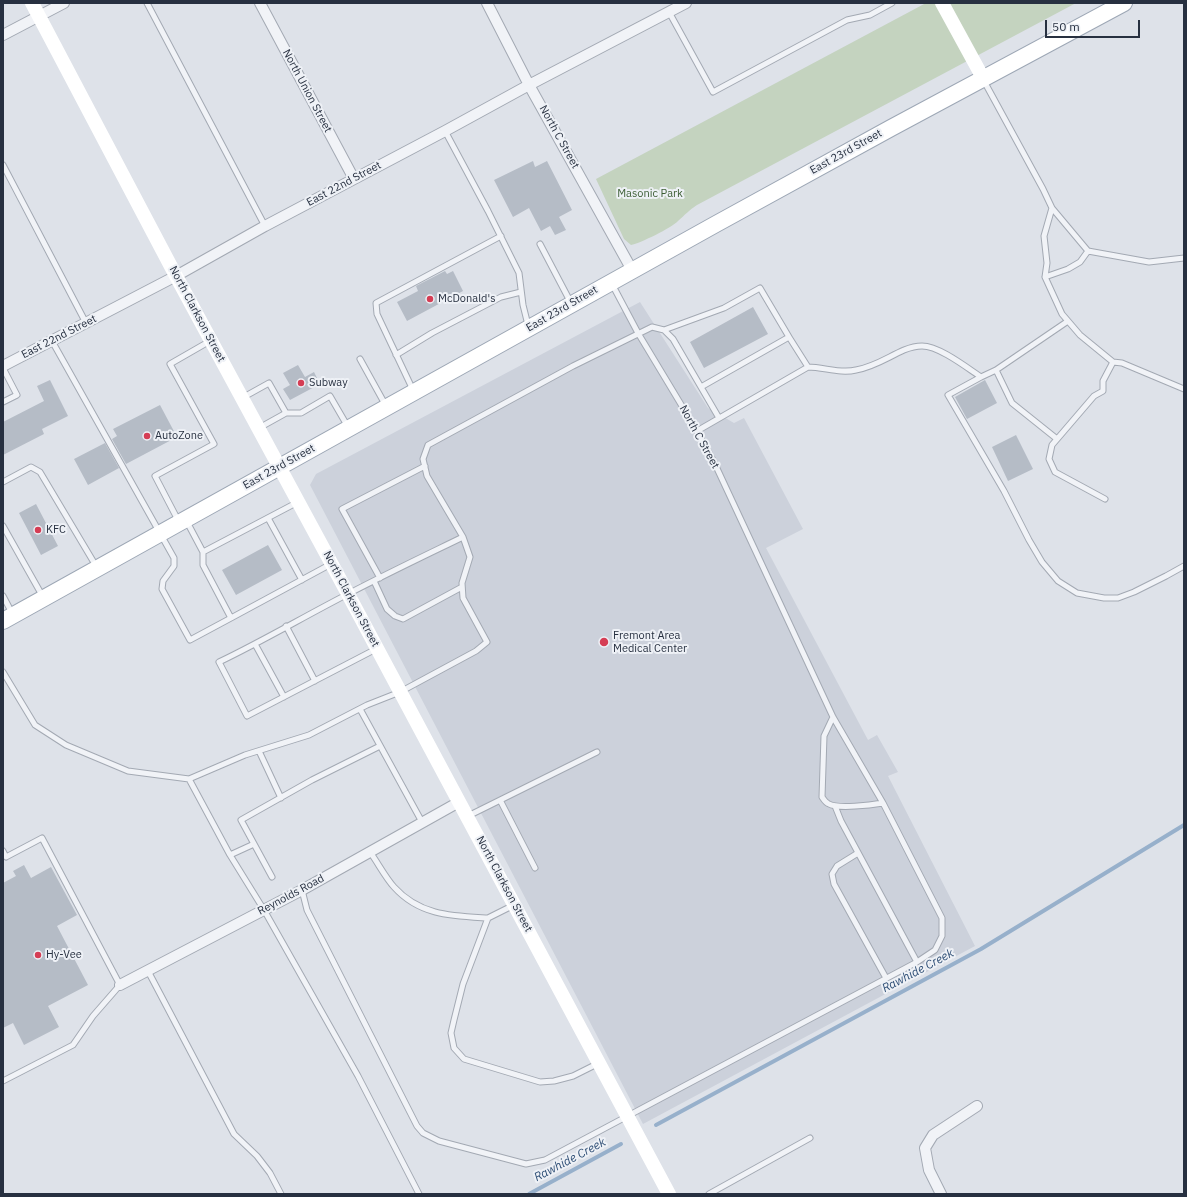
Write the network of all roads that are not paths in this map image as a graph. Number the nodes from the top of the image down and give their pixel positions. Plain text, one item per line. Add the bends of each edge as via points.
1 (32, 3) edge
2 (64, 3) edge
3 (147, 3) edge
4 (260, 3) edge
5 (487, 3) edge
6 (686, 3) edge
7 (892, 3) edge
8 (942, 3) edge
9 (1124, 3) edge
10 (669, 12) junction
11 (40, 16) junction
12 (3, 36) edge
13 (983, 78) junction
14 (529, 85) junction
15 (445, 131) junction
16 (3, 165) edge
17 (354, 179) junction
18 (1052, 208) junction
19 (265, 226) junction
20 (501, 236) junction
21 (540, 244) dead end
22 (1088, 251) junction
23 (1184, 258) edge
24 (632, 270) junction
25 (176, 276) junction
26 (1045, 277) junction
27 (611, 282) junction
28 (521, 292) junction
29 (572, 304) junction
30 (1068, 321) junction
31 (86, 323) junction
32 (529, 328) junction
33 (664, 330) junction
34 (638, 333) junction
35 (789, 337) junction
36 (52, 340) junction
37 (211, 340) junction
38 (396, 355) junction
39 (360, 359) dead end
40 (1113, 362) junction
41 (3, 367) edge
42 (808, 367) junction
43 (996, 370) junction
44 (981, 377) junction
45 (701, 387) junction
46 (1184, 389) edge
47 (414, 392) junction
48 (242, 398) junction
49 (3, 402) edge
50 (386, 407) junction
51 (286, 413) junction
52 (719, 418) junction
53 (258, 428) junction
54 (349, 428) junction
55 (697, 431) junction
56 (1057, 439) junction
57 (280, 466) junction
58 (425, 466) junction
59 (3, 482) edge
60 (1105, 499) dead end
61 (299, 502) junction
62 (268, 518) junction
63 (182, 521) junction
64 (3, 526) edge
65 (159, 534) junction
66 (462, 537) junction
67 (203, 552) junction
68 (332, 563) junction
69 (1184, 566) edge
70 (97, 569) junction
71 (380, 578) junction
72 (302, 580) junction
73 (374, 581) junction
74 (462, 587) junction
75 (348, 594) junction
76 (3, 596) edge
77 (44, 598) junction
78 (8, 618) edge
79 (231, 618) junction
80 (286, 626) junction
81 (255, 644) junction
82 (377, 648) junction
83 (3, 672) edge
84 (315, 681) junction
85 (400, 692) junction
86 (284, 697) junction
87 (360, 709) junction
88 (833, 718) junction
89 (380, 746) junction
90 (259, 751) junction
91 (597, 752) dead end
92 (189, 779) junction
93 (281, 798) junction
94 (500, 800) junction
95 (459, 802) junction
96 (882, 803) junction
97 (835, 806) junction
98 (467, 816) junction
99 (422, 822) junction
100 (254, 844) junction
101 (3, 851) edge
102 (370, 852) junction
103 (858, 853) junction
104 (230, 855) junction
105 (5, 859) edge
106 (535, 868) dead end
107 (272, 877) dead end
108 (302, 890) junction
109 (514, 904) junction
110 (264, 910) junction
111 (488, 918) junction
112 (917, 962) junction
113 (148, 971) junction
114 (886, 978) junction
115 (120, 985) junction
116 (599, 1063) junction
117 (3, 1081) edge
118 (977, 1106) dead end
119 (627, 1116) junction
120 (810, 1138) dead end
121 (713, 1193) edge
122 (281, 1194) edge
123 (419, 1194) edge
124 (669, 1194) edge
125 (941, 1194) edge

1 - 11 street, North Clarkson Street
2 - 11 street
3 - 19 lane
4 - 17 street, North Union Street
5 - 14 street, North C Street
6 - 10 street, East 22nd Street
7 - 10 lane via 870,15 847,20 713,92
8 - 13 street
9 - 13 main road, East 23rd Street
10 - 14 street, East 22nd Street
11 - 12 street
11 - 25 street, North Clarkson Street
13 - 18 lane
13 - 24 main road, East 23rd Street
14 - 15 street, East 22nd Street
14 - 24 street, North C Street
15 - 17 street, East 22nd Street
15 - 20 lane
16 - 31 lane
17 - 19 street, East 22nd Street
18 - 22 lane
18 - 26 lane via 1044,236 1048,263
19 - 25 street, East 22nd Street
20 - 28 lane via 519,273
20 - 38 lane via 376,303 377,314
21 - 29 lane
22 - 23 lane via 1150,262
22 - 26 lane via 1080,262
24 - 27 main road, East 23rd Street
25 - 31 street, East 22nd Street
25 - 37 street, North Clarkson Street
26 - 30 lane via 1062,314
27 - 29 main road, East 23rd Street
27 - 34 lane, North C Street
28 - 32 lane
28 - 38 lane via 501,297
29 - 32 main road, East 23rd Street
30 - 40 lane via 1080,335
30 - 43 lane
31 - 36 street, East 22nd Street
32 - 47 main road, East 23rd Street
33 - 34 lane via 652,327
33 - 35 lane via 724,308 760,288
33 - 45 lane via 673,339
34 - 55 lane, North C Street
34 - 58 lane via 428,444 423,459
35 - 42 lane
35 - 45 lane
36 - 41 street, East 22nd Street
36 - 65 lane
37 - 48 street, North Clarkson Street
37 - 63 lane via 170,364 214,444 155,476
38 - 47 lane
39 - 50 lane
40 - 46 lane via 1122,363
40 - 56 lane via 1103,381 1104,391 1094,396
41 - 49 lane via 17,394
42 - 44 lane via 840,372 854,371 914,347 923,346 938,350
42 - 52 lane
43 - 44 lane
43 - 56 lane via 1012,403
44 - 69 lane via 948,395 1042,562 1058,581 1077,593 1118,598
45 - 52 lane
47 - 50 main road, East 23rd Street
48 - 51 lane via 269,383
48 - 53 street, North Clarkson Street
50 - 54 main road, East 23rd Street
51 - 53 lane
51 - 54 lane via 301,413 330,396
52 - 55 lane
53 - 57 street, North Clarkson Street
54 - 57 main road, East 23rd Street
55 - 88 lane, North C Street via 714,462
56 - 60 lane via 1052,445 1049,459 1054,472
57 - 61 street, North Clarkson Street
57 - 63 main road, East 23rd Street
58 - 66 lane via 427,476
58 - 71 lane via 342,509
59 - 70 lane via 31,467 40,472
61 - 62 lane
61 - 68 street, North Clarkson Street
62 - 67 lane
62 - 72 lane
63 - 65 main road, East 23rd Street
63 - 67 lane
64 - 77 lane
65 - 70 main road, East 23rd Street
65 - 79 lane via 174,558 174,566 163,581 162,589 190,640
66 - 71 lane
66 - 74 lane via 470,557
67 - 79 lane via 202,565
68 - 72 lane
68 - 75 street, North Clarkson Street
70 - 77 main road, East 23rd Street
71 - 73 lane
72 - 79 lane
73 - 74 lane via 387,609 395,616 403,618
73 - 75 lane
74 - 85 lane via 463,598 487,642 476,651
75 - 80 lane
75 - 82 street, North Clarkson Street
76 - 78 lane
77 - 78 main road, East 23rd Street
80 - 81 lane
80 - 84 lane
81 - 86 lane
81 - 86 lane via 219,662 248,716
82 - 84 lane
82 - 85 street, North Clarkson Street
83 - 92 lane via 35,725 66,745 128,771
84 - 86 lane
85 - 87 lane
85 - 95 street, North Clarkson Street
87 - 89 lane
87 - 90 lane via 309,735
88 - 96 lane, North C Street
88 - 97 lane via 824,736 822,797 828,804
89 - 93 lane
89 - 99 lane
90 - 92 lane
90 - 93 lane
91 - 94 lane
92 - 104 lane
93 - 100 lane via 241,820
94 - 98 lane
94 - 106 lane
95 - 98 street, North Clarkson Street
95 - 99 street, Reynolds Road
96 - 97 lane via 869,806
96 - 112 lane, North C Street via 942,918 942,936 935,950
97 - 103 lane
98 - 109 street, North Clarkson Street
99 - 102 street, Reynolds Road
100 - 104 lane
100 - 107 lane
101 - 105 lane
102 - 108 street, Reynolds Road
102 - 111 lane via 394,887 408,900 424,909 450,916
103 - 112 lane
103 - 114 lane via 837,866 832,874 834,884
104 - 110 lane
105 - 115 lane via 42,838
108 - 110 street, Reynolds Road
108 - 119 lane, North C Street via 307,910 417,1126 423,1133 439,1141 526,1164 545,1160
109 - 111 lane
109 - 116 street, North Clarkson Street
110 - 113 street, Reynolds Road
110 - 123 lane via 358,1076
111 - 116 lane via 463,984 451,1033 454,1048 464,1059 540,1082 573,1076
112 - 114 lane, North C Street
113 - 115 street, Reynolds Road
113 - 122 lane via 234,1134 257,1156
114 - 119 lane, North C Street
115 - 117 lane via 93,1016 73,1045
116 - 119 street, North Clarkson Street
118 - 125 street via 933,1135 925,1148 929,1170
119 - 124 street, North Clarkson Street
120 - 121 lane

